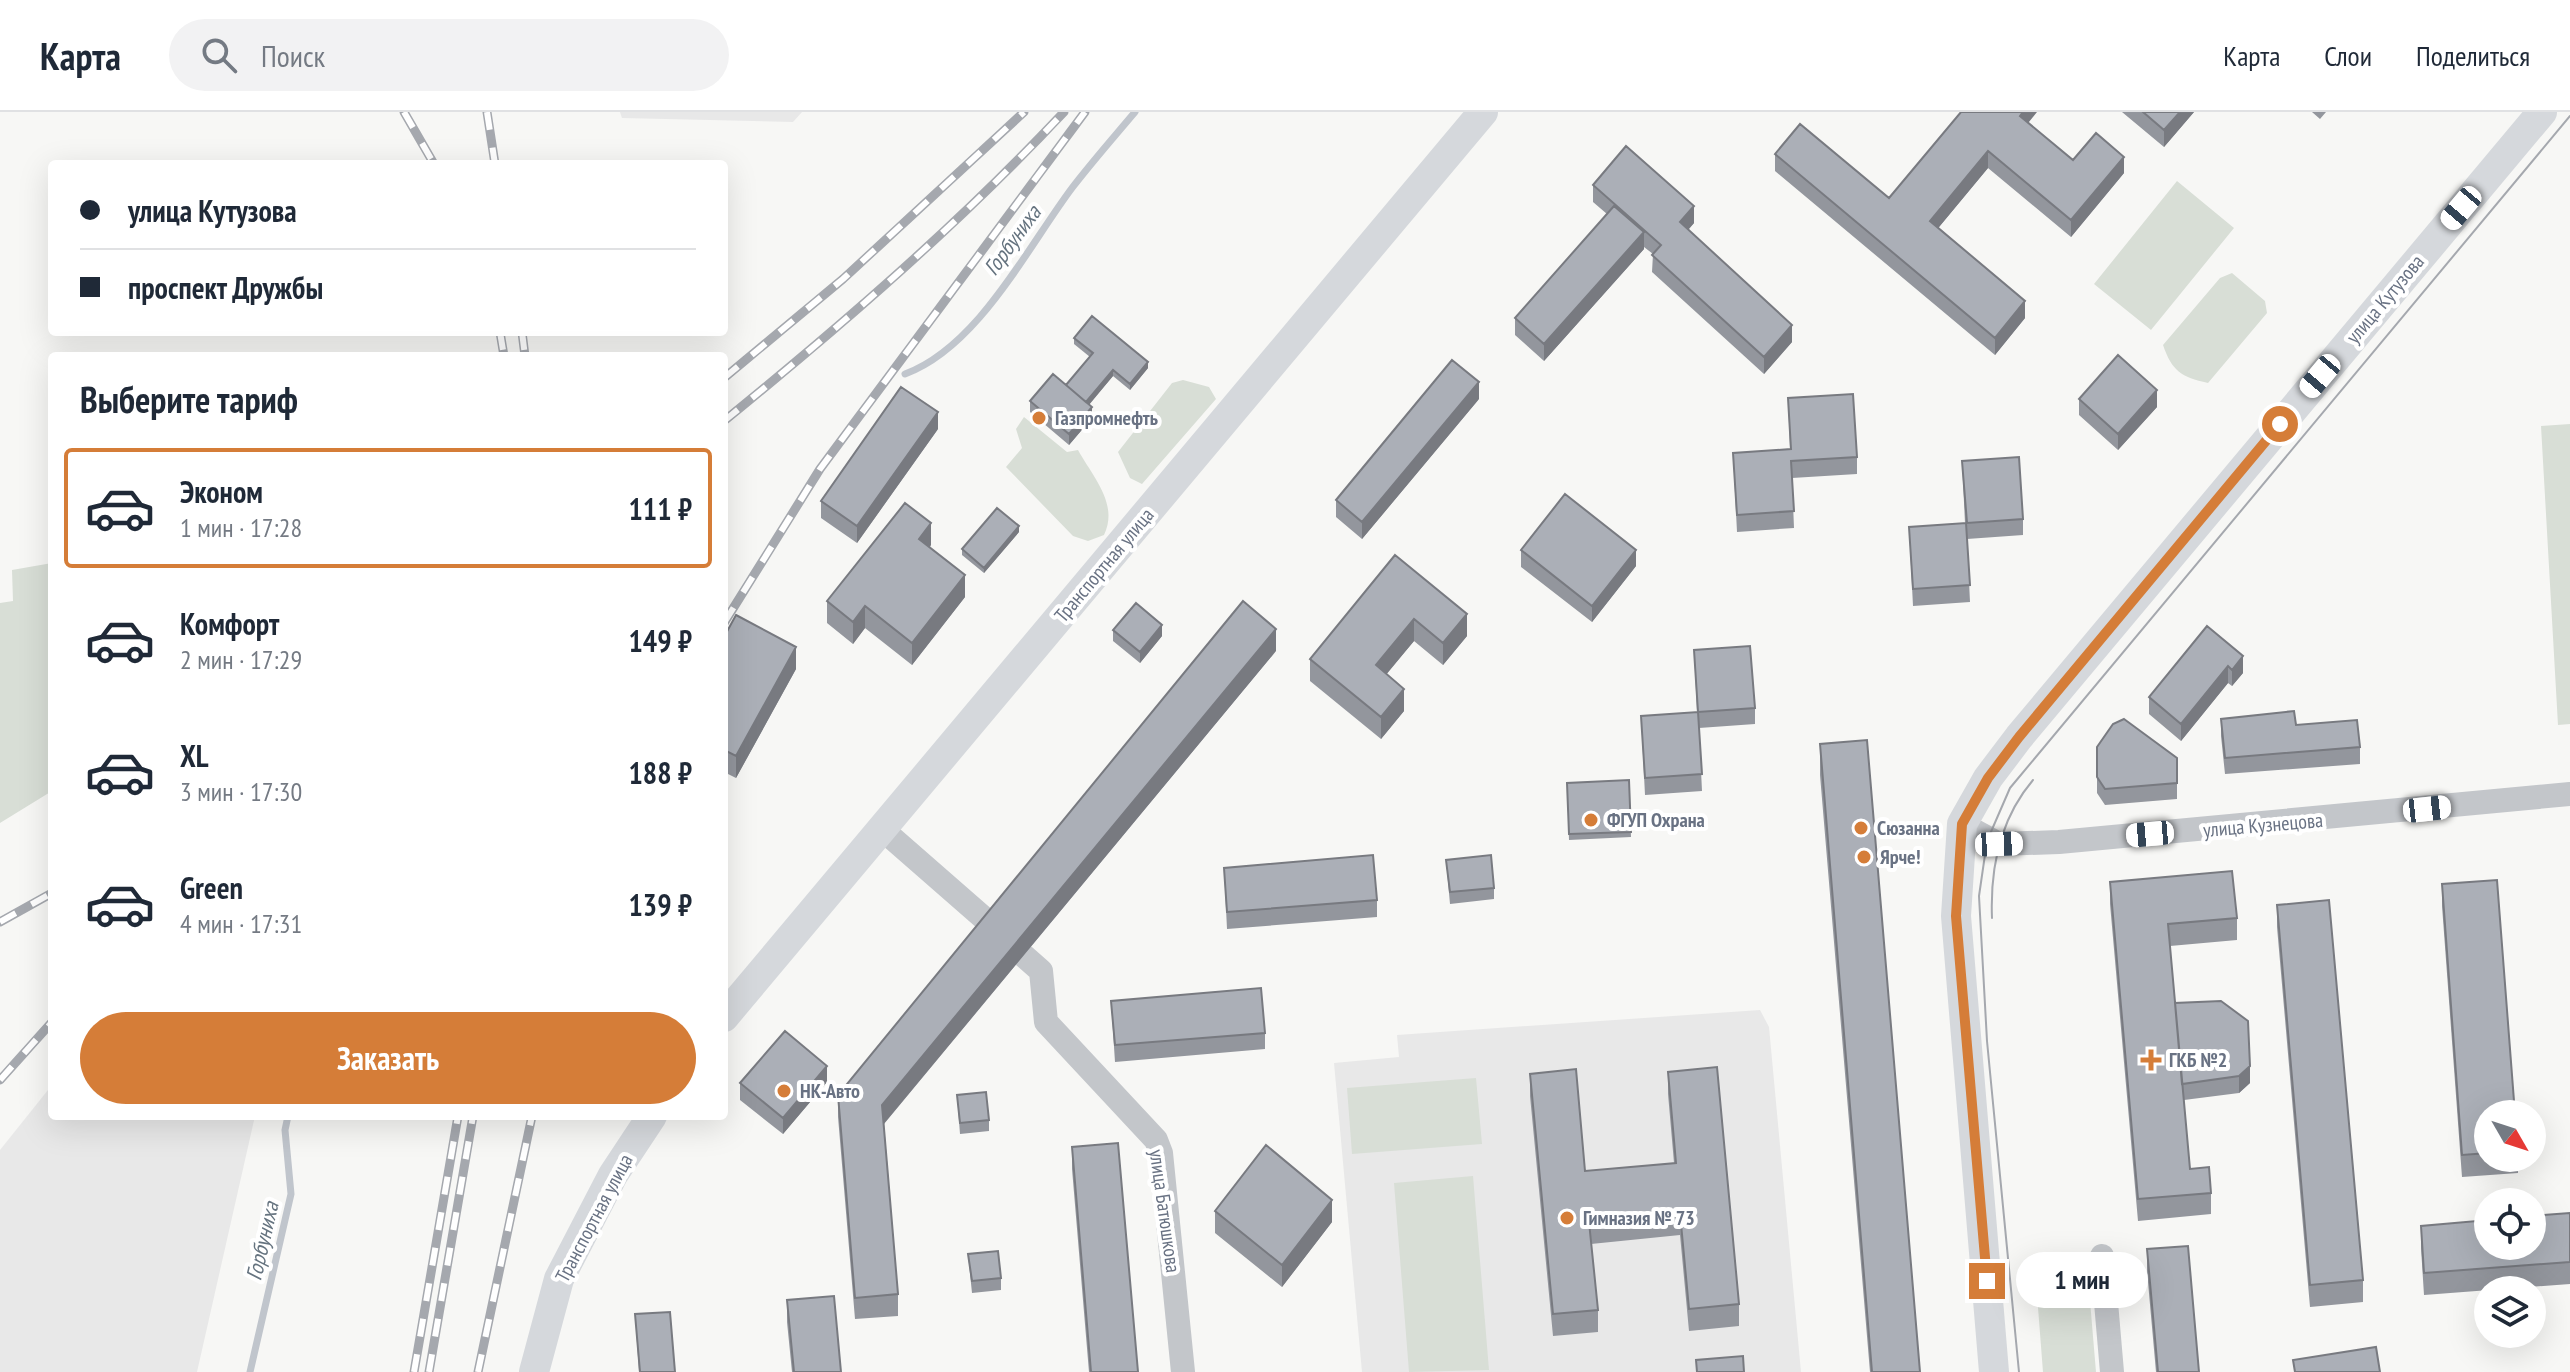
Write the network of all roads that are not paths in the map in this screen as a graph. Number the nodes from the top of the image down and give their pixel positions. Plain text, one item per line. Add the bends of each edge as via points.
1 (1483, 112) edge
2 (2542, 112) edge
3 (2570, 794) edge
4 (1962, 824) junction
5 (883, 830) junction
6 (994, 927) edge
7 (1024, 956) edge
8 (728, 1012) edge
9 (649, 1120) edge
10 (2102, 1256) dead end
11 (534, 1372) edge
12 (1183, 1372) edge
13 (1994, 1372) edge
14 (2112, 1372) edge

1 - 5 main road, Транспортная улица
2 - 4 main road, улица Кутузова via 2019,737
3 - 4 street, улица Кузнецова via 2059,842 1999,844
4 - 13 main road via 1956,916
5 - 6 street
5 - 8 main road, Транспортная улица
7 - 12 street, улица Батюшкова via 1041,971 1046,1022 1156,1140 1161,1153
9 - 11 main road, Транспортная улица via 613,1175 559,1279
10 - 14 street

